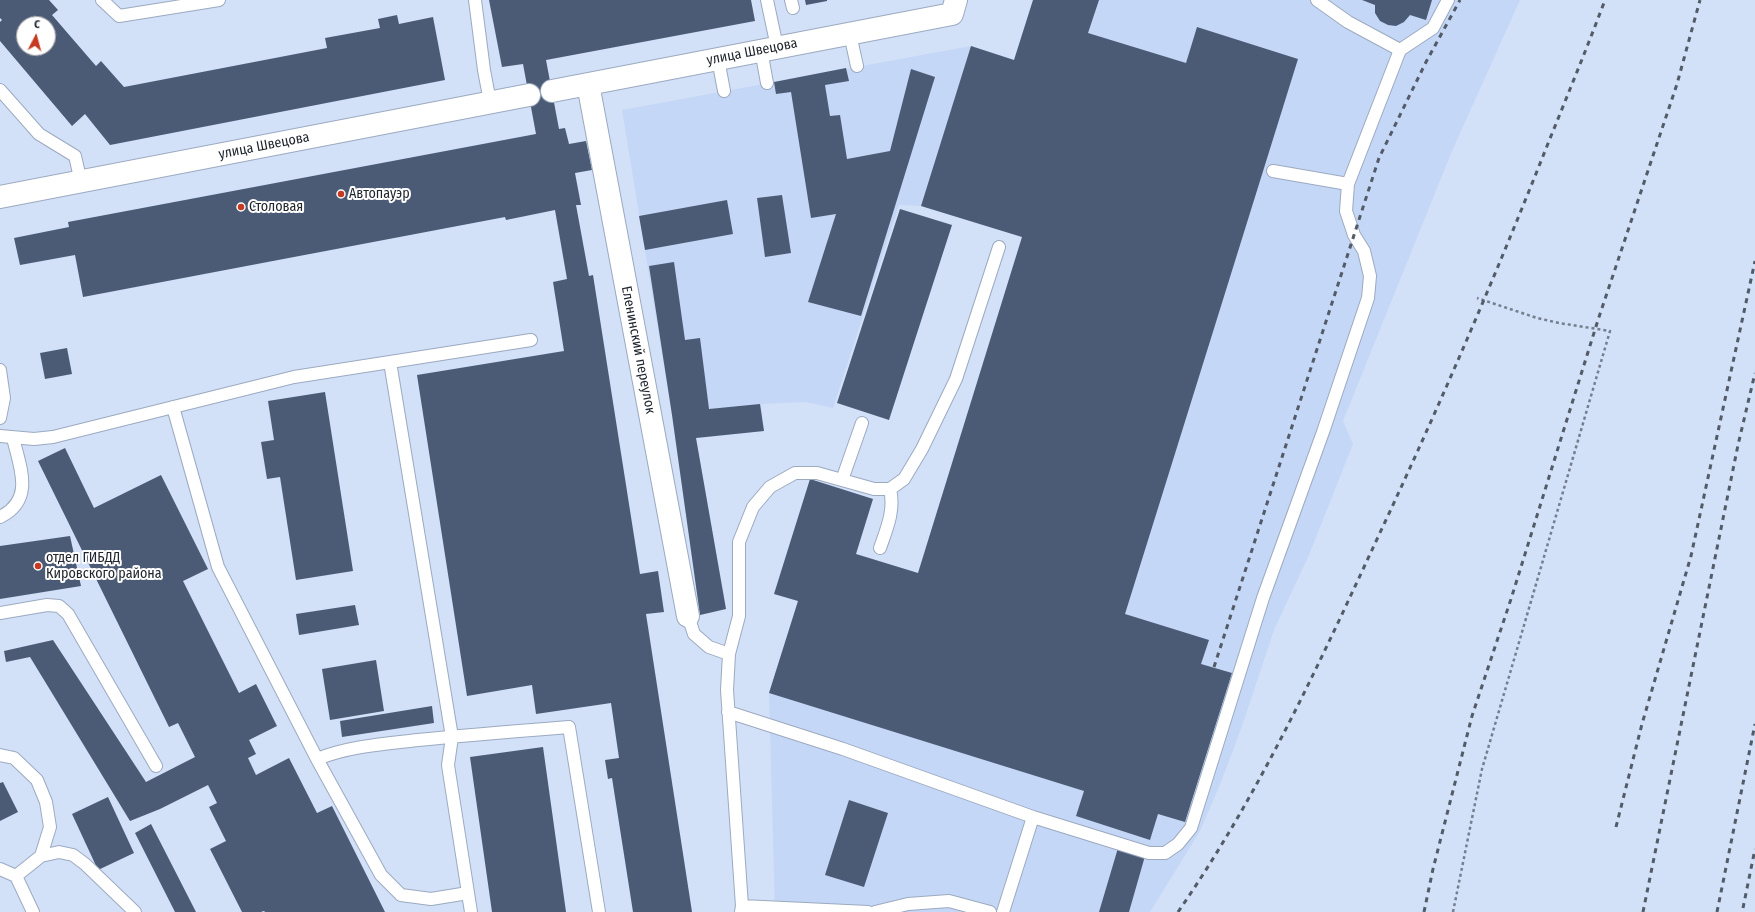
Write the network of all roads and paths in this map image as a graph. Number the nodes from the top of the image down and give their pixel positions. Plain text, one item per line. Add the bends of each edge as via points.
1 (102, 0) edge
2 (219, 0) edge
3 (476, 0) edge
4 (767, 0) edge
5 (1317, 0) edge
6 (1448, 0) edge
7 (954, 7) edge
8 (850, 34) junction
9 (769, 49) junction
10 (1400, 50) junction
11 (718, 59) junction
12 (857, 66) dead end
13 (767, 83) dead end
14 (588, 84) junction
15 (0, 90) edge
16 (552, 91) dead end
17 (724, 91) dead end
18 (529, 96) dead end
19 (490, 102) junction
20 (1273, 171) dead end
21 (81, 182) junction
22 (1348, 184) junction
23 (0, 197) edge
24 (999, 247) dead end
25 (1477, 298) dead end
26 (531, 340) dead end
27 (390, 362) junction
28 (0, 370) edge
29 (173, 408) junction
30 (0, 418) edge
31 (862, 423) dead end
32 (0, 436) edge
33 (13, 438) junction
34 (842, 480) junction
35 (890, 489) junction
36 (0, 517) edge
37 (880, 548) dead end
38 (0, 613) edge
39 (688, 616) joint
40 (729, 654) junction
41 (728, 712) junction
42 (452, 737) junction
43 (0, 755) edge
44 (317, 759) junction
45 (156, 766) dead end
46 (1033, 817) junction
47 (40, 856) junction
48 (0, 869) edge
49 (16, 876) junction
50 (468, 893) junction
51 (742, 909) edge
52 (32, 912) edge
53 (135, 912) edge
54 (471, 912) edge
55 (599, 912) edge
56 (868, 912) edge
57 (875, 912) edge
58 (990, 912) edge
59 (1003, 912) edge
60 (1453, 912) edge

1 - 2 lane via 119,16
3 - 19 lane
4 - 9 lane
5 - 10 lane via 1348,22
6 - 10 lane via 1433,28
7 - 8 street, улица Швецова
8 - 9 street, улица Швецова
8 - 12 lane
9 - 11 street, улица Швецова
9 - 13 lane
10 - 22 lane
11 - 14 street, улица Швецова
11 - 17 lane
14 - 16 street, улица Швецова
14 - 39 street, Еленинский переулок
15 - 21 lane via 39,134 75,156
18 - 19 street, улица Швецова
19 - 21 street, улица Швецова
20 - 22 lane
21 - 23 street, улица Швецова
22 - 46 lane via 1346,211 1354,235 1364,251 1370,276 1368,298 1323,432 1262,598 1191,828 1178,844 1165,853 1149,853
24 - 35 lane via 956,379 922,449 904,478
25 - 60 path via 1549,321 1610,331 1482,769
26 - 27 lane
27 - 29 lane via 294,377
27 - 42 lane
28 - 30 lane via 4,398
29 - 33 lane via 53,437
29 - 44 lane via 218,567
31 - 34 lane
32 - 33 lane
33 - 36 lane via 23,476 22,492 15,506
34 - 35 lane via 874,489
34 - 40 lane via 817,473 794,473 770,487 753,508 739,542 739,616
35 - 37 lane via 893,501 891,514
38 - 45 lane via 47,605 59,606 68,614
39 - 40 lane via 694,634 709,648
40 - 41 lane
41 - 46 lane via 844,749
41 - 51 lane
42 - 44 lane via 363,746
42 - 50 lane via 448,765
42 - 55 lane via 569,727
43 - 47 lane via 14,758 36,780 46,802 50,827
44 - 50 lane via 382,875 401,895 430,900
46 - 59 lane
47 - 49 lane
47 - 53 lane via 59,852 73,855
48 - 49 lane
49 - 52 lane
50 - 54 lane
51 - 56 lane
57 - 58 lane via 908,904 950,901

